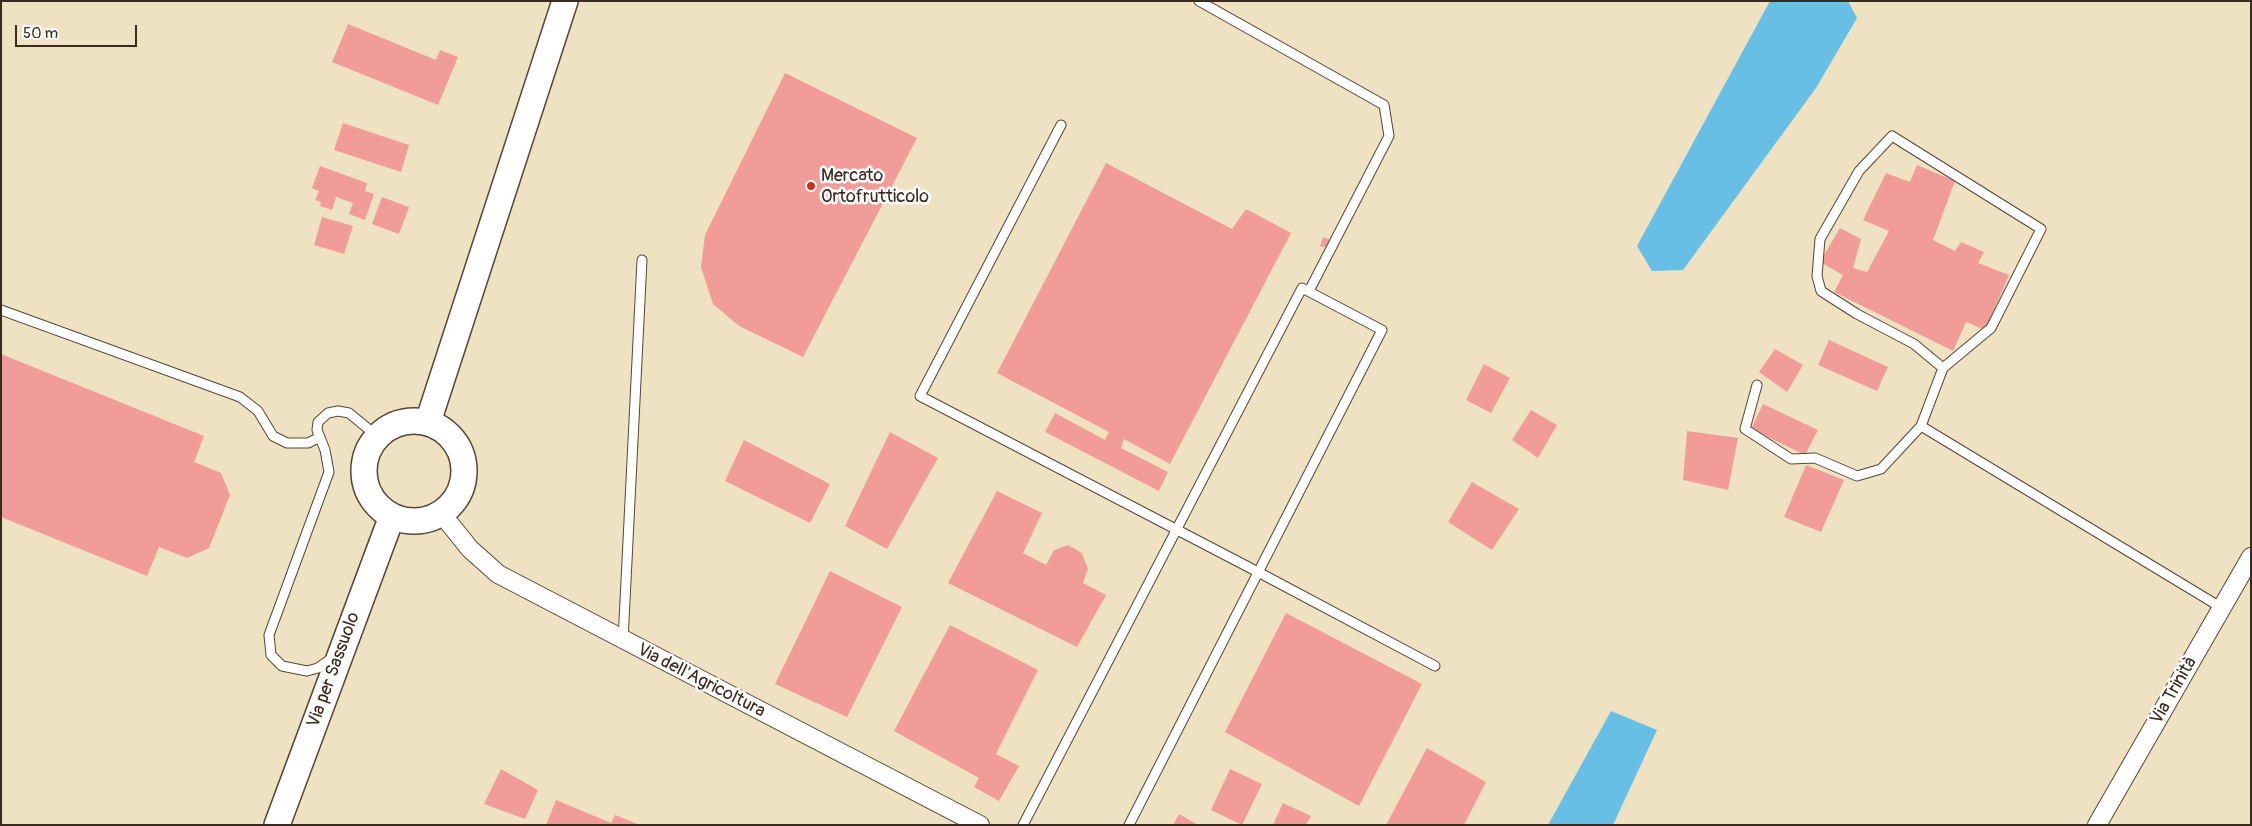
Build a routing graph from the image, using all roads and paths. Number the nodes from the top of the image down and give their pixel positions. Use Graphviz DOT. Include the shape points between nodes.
graph roads {
  1 [pos="565,1"];
  2 [pos="1199,1"];
  3 [pos="1061,125"];
  4 [pos="642,260"];
  5 [pos="1309,291"];
  6 [pos="1,310"];
  7 [pos="1943,368"];
  8 [pos="1757,385"];
  9 [pos="428,422"];
  10 [pos="1921,426"];
  11 [pos="377,436"];
  12 [pos="320,437"];
  13 [pos="441,513"];
  14 [pos="392,516"];
  15 [pos="1177,530"];
  16 [pos="2251,558"];
  17 [pos="1258,572"];
  18 [pos="2222,608"];
  19 [pos="623,641"];
  20 [pos="343,648"];
  21 [pos="1435,666"];
  22 [pos="277,825"];
  23 [pos="980,825"];
  24 [pos="1023,825"];
  25 [pos="1129,825"];
  26 [pos="2098,825"];
  1 -- 9 [label="main road"];
  2 -- 5 [label="lane" via="1384,105 1389,136"];
  3 -- 15 [label="lane" via="920,396"];
  4 -- 19 [label="lane"];
  5 -- 15 [label="lane" via="1302,288"];
  5 -- 17 [label="lane" via="1382,330"];
  6 -- 12 [label="lane" via="240,397 258,411 273,436 287,443 308,443"];
  7 -- 7 [label="lane" via="1914,344 1821,292 1817,276 1820,239 1859,171 1892,136 2041,229 1991,328"];
  7 -- 10 [label="lane"];
  8 -- 10 [label="lane" via="1745,429 1791,459 1815,458 1857,476 1881,469"];
  9 -- 11 [label="main road" via="400,422"];
  9 -- 13 [label="main road" via="452,438 464,464 460,492"];
  10 -- 18 [label="lane"];
  11 -- 12 [label="lane" via="349,413 338,411 328,413 318,422"];
  11 -- 14 [label="main road" via="363,464 364,480 369,495"];
  12 -- 20 [label="lane" via="329,472 271,624 268,646 271,655 282,666 307,671 318,668"];
  13 -- 14 [label="main road" via="416,521"];
  13 -- 19 [label="street, Via dell'Agricoltura" via="470,549 498,574"];
  14 -- 20 [label="main road, Via per Sassuolo"];
  15 -- 17 [label="lane"];
  15 -- 24 [label="lane"];
  16 -- 18 [label="street, Via Trinità"];
  17 -- 21 [label="lane"];
  17 -- 25 [label="lane"];
  18 -- 26 [label="street, Via Trinità"];
  19 -- 23 [label="street, Via dell'Agricoltura"];
  20 -- 22 [label="main road, Via per Sassuolo"];
}
